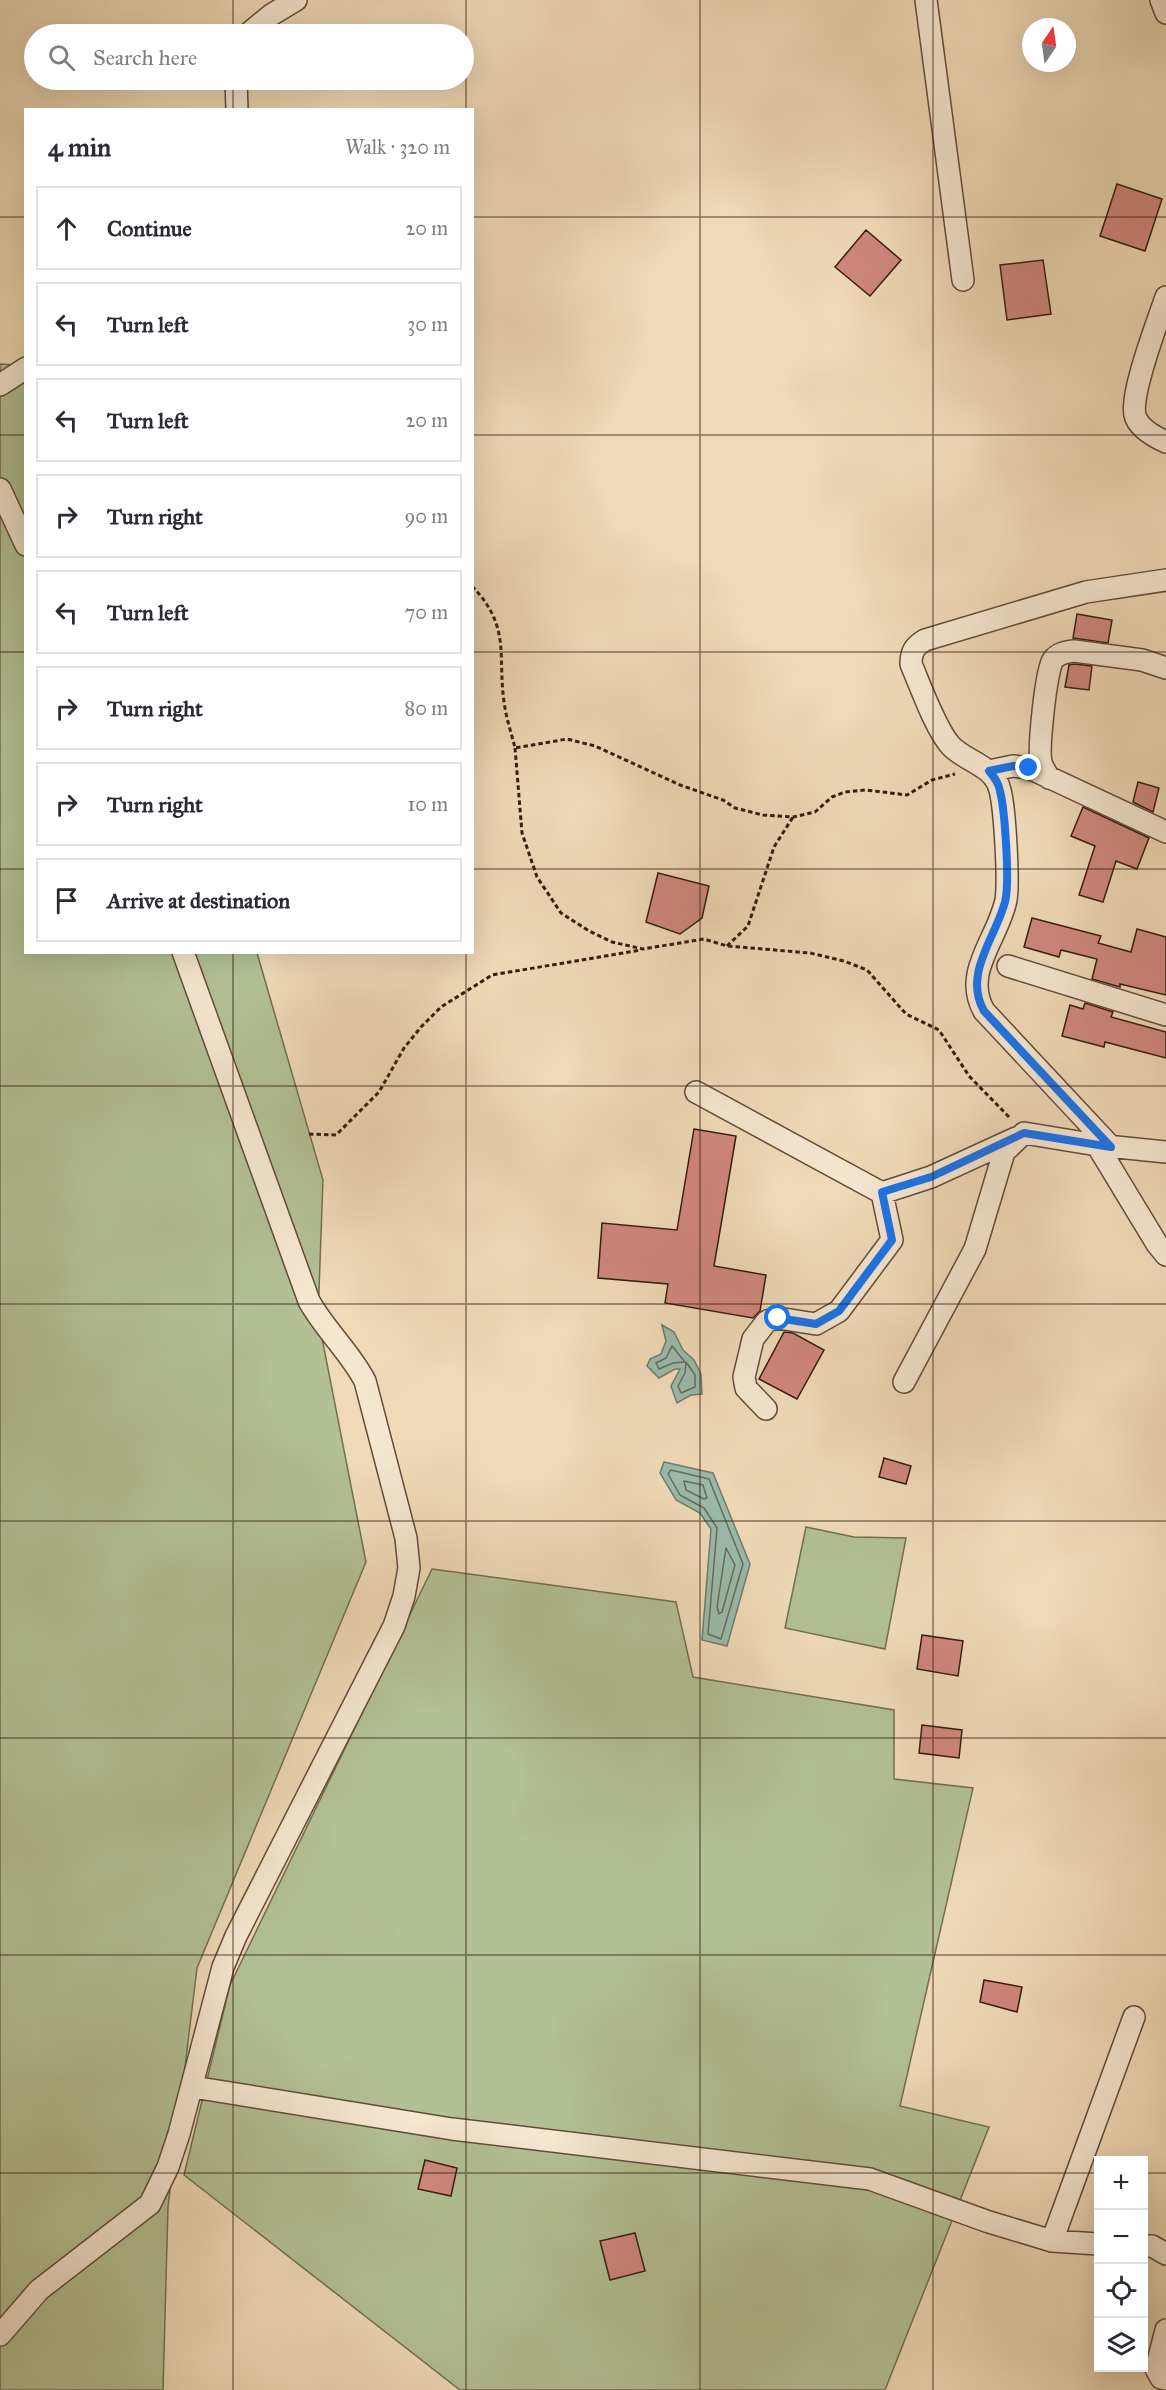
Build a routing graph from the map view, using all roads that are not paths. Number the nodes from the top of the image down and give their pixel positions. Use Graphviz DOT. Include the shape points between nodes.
graph roads {
  1 [pos="297,0"];
  2 [pos="926,0"];
  3 [pos="1161,0"];
  4 [pos="1166,13"];
  5 [pos="260,24"];
  6 [pos="236,90"];
  7 [pos="237,108"];
  8 [pos="963,280"];
  9 [pos="1166,297"];
  10 [pos="24,369"];
  11 [pos="0,385"];
  12 [pos="1166,442"];
  13 [pos="0,489"];
  14 [pos="24,541"];
  15 [pos="1166,580"];
  16 [pos="1166,668"];
  17 [pos="989,771"];
  18 [pos="1049,778"];
  19 [pos="1166,832"];
  20 [pos="184,954"];
  21 [pos="1008,966"];
  22 [pos="1166,1015"];
  23 [pos="696,1092"];
  24 [pos="1024,1133"];
  25 [pos="1104,1146"];
  26 [pos="1166,1152"];
  27 [pos="882,1192"];
  28 [pos="1166,1255"];
  29 [pos="904,1382"];
  30 [pos="766,1409"];
  31 [pos="1134,2017"];
  32 [pos="193,2087"];
  33 [pos="1052,2241"];
  34 [pos="1094,2244"];
  35 [pos="1148,2246"];
  36 [pos="1166,2253"];
  37 [pos="1166,2330"];
  38 [pos="0,2335"];
  39 [pos="1166,2379"];
  1 -- 5 [label="street"];
  2 -- 8 [label="street"];
  3 -- 4 [label="street"];
  6 -- 7 [label="street"];
  9 -- 12 [label="street" via="1135,395 1135,416 1147,432"];
  10 -- 11 [label="street"];
  13 -- 14 [label="street"];
  15 -- 17 [label="street" via="1086,592 916,646 911,664 945,738 961,754"];
  16 -- 18 [label="street" via="1142,660 1074,651 1054,659 1048,672 1041,746 1041,763"];
  17 -- 18 [label="street" via="1021,766"];
  17 -- 25 [label="street" via="1000,790 1007,881 1001,916 975,980 976,996 984,1011"];
  18 -- 19 [label="street"];
  20 -- 32 [label="street" via="309,1301 321,1323 356,1364 364,1381 406,1538 409,1568 394,1626 223,1967"];
  21 -- 22 [label="street"];
  23 -- 27 [label="street"];
  24 -- 25 [label="street"];
  24 -- 27 [label="street" via="931,1177"];
  24 -- 29 [label="street" via="1004,1152 975,1250"];
  25 -- 26 [label="street"];
  25 -- 28 [label="street"];
  27 -- 30 [label="street" via="892,1240 839,1311 816,1324 778,1318 767,1321 753,1339 744,1377 746,1388"];
  31 -- 33 [label="street"];
  32 -- 33 [label="street" via="452,2129 870,2179"];
  32 -- 38 [label="street" via="168,2167 150,2204 39,2290"];
  33 -- 34 [label="street"];
  35 -- 36 [label="street"];
  37 -- 39 [label="street" via="1156,2369"];
}
